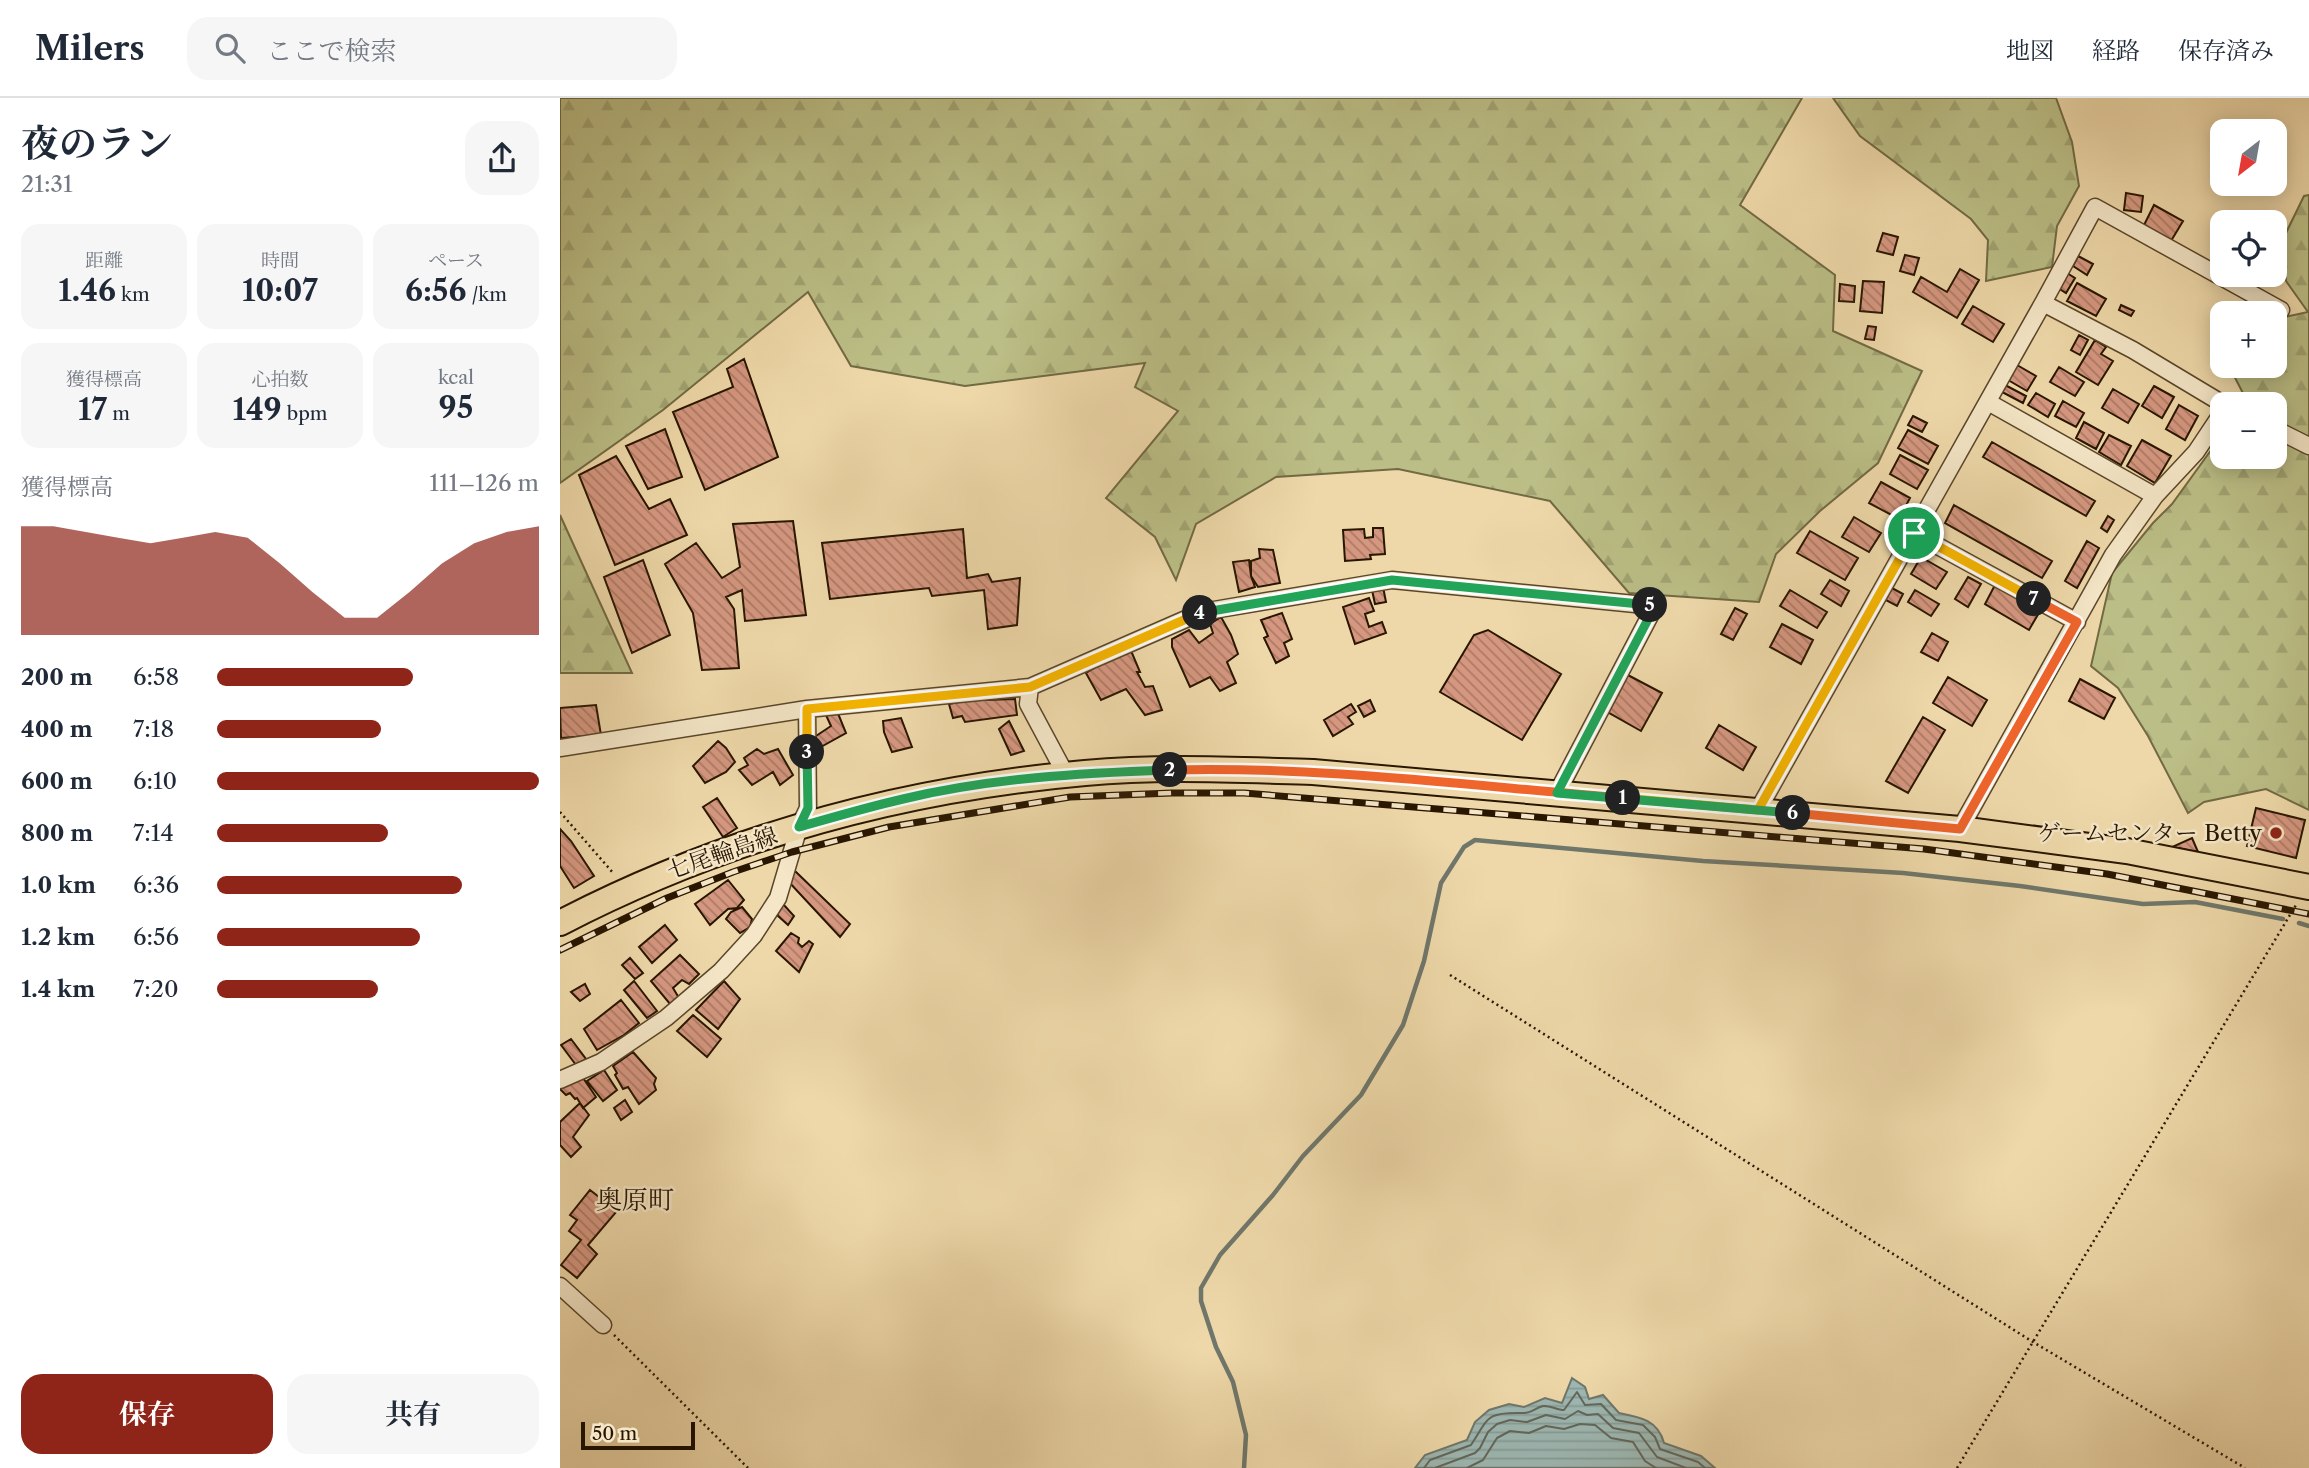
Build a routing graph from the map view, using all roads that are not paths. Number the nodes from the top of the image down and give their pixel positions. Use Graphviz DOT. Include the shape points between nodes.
graph roads {
  1 [pos="2265,301"];
  2 [pos="2043,303"];
  3 [pos="2210,396"];
  4 [pos="1988,402"];
  5 [pos="2210,430"];
  6 [pos="2287,435"];
  7 [pos="2309,446"];
  8 [pos="2155,496"];
  9 [pos="1914,533"];
  10 [pos="2077,622"];
  11 [pos="1030,687"];
  12 [pos="807,709"];
  13 [pos="560,748"];
  14 [pos="1066,775"];
  15 [pos="1557,793"];
  16 [pos="1758,810"];
  17 [pos="799,827"];
  18 [pos="1960,829"];
  19 [pos="2306,881"];
  20 [pos="560,923"];
  21 [pos="560,1080"];
  22 [pos="560,1286"];
  23 [pos="603,1325"];
  1 -- 2 [label="street" via="2095,207"];
  2 -- 3 [label="street"];
  2 -- 4 [label="street"];
  4 -- 8 [label="street"];
  4 -- 9 [label="street"];
  5 -- 8 [label="street"];
  6 -- 7 [label="street"];
  8 -- 10 [label="street" via="2113,555"];
  9 -- 10 [label="street"];
  9 -- 16 [label="street"];
  10 -- 18 [label="street"];
  11 -- 12 [label="street"];
  11 -- 14 [label="street" via="1028,704"];
  11 -- 15 [label="street" via="1202,612 1392,580 1655,606"];
  12 -- 13 [label="street"];
  12 -- 17 [label="street" via="808,808"];
  14 -- 15 [label="main road, 七尾輪島線" via="1216,769 1313,772"];
  14 -- 17 [label="main road, 七尾輪島線" via="905,798"];
  15 -- 16 [label="main road, 七尾輪島線"];
  16 -- 18 [label="main road, 七尾輪島線"];
  17 -- 20 [label="main road, 七尾輪島線" via="721,851"];
  17 -- 21 [label="street" via="778,898 754,935 721,971 666,1018 601,1062"];
  18 -- 19 [label="main road, 七尾輪島線"];
  22 -- 23 [label="street"];
}
